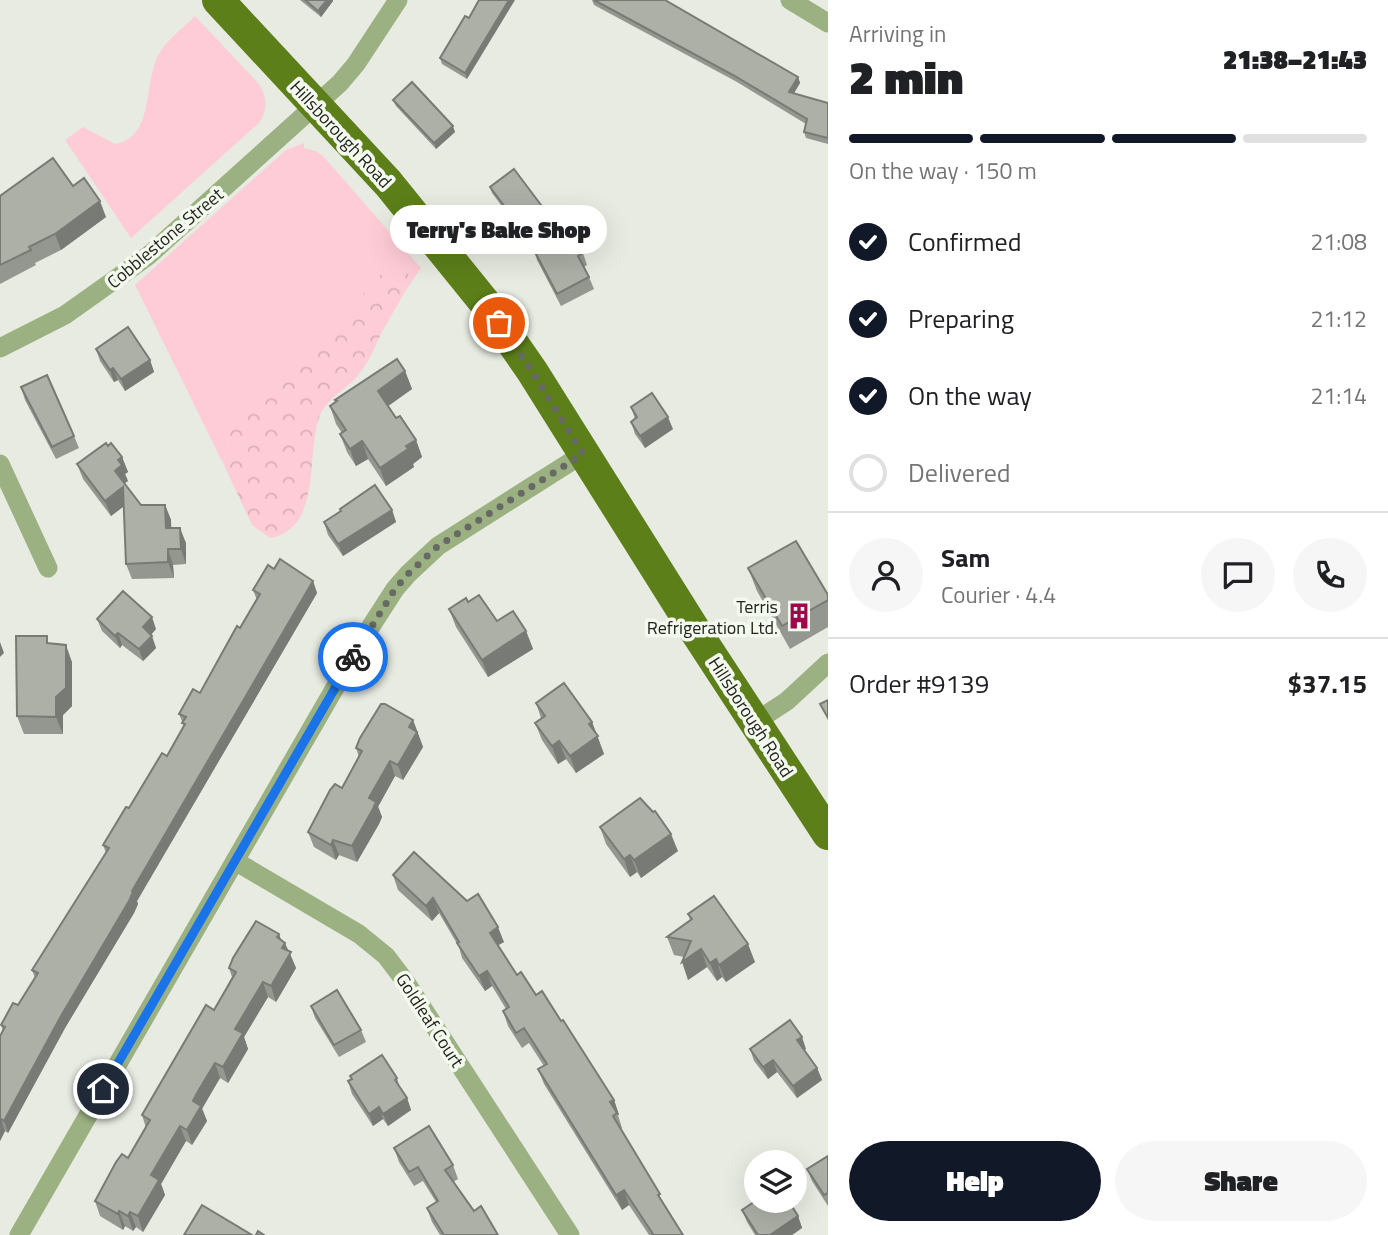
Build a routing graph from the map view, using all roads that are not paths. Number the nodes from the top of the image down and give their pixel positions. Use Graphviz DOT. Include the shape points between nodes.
graph roads {
  1 [pos="218,0"];
  2 [pos="398,0"];
  3 [pos="790,0"];
  4 [pos="828,23"];
  5 [pos="315,106"];
  6 [pos="0,348"];
  7 [pos="583,454"];
  8 [pos="0,464"];
  9 [pos="48,568"];
  10 [pos="828,663"];
  11 [pos="755,722"];
  12 [pos="828,834"];
  13 [pos="235,861"];
  14 [pos="27,1232"];
  15 [pos="570,1235"];
  1 -- 5 [label="main road, Hillsborough Road"];
  2 -- 5 [label="street, Cobblestone Street" via="348,75"];
  3 -- 4 [label="street"];
  5 -- 6 [label="street, Cobblestone Street" via="129,271 65,315"];
  5 -- 7 [label="main road, Hillsborough Road" via="388,183 485,303"];
  7 -- 11 [label="main road, Hillsborough Road"];
  7 -- 13 [label="street" via="438,546 408,574 366,634"];
  8 -- 9 [label="street"];
  10 -- 11 [label="street"];
  11 -- 12 [label="main road, Hillsborough Road"];
  13 -- 14 [label="street"];
  13 -- 15 [label="street, Goldleaf Court" via="359,934 386,956"];
}
